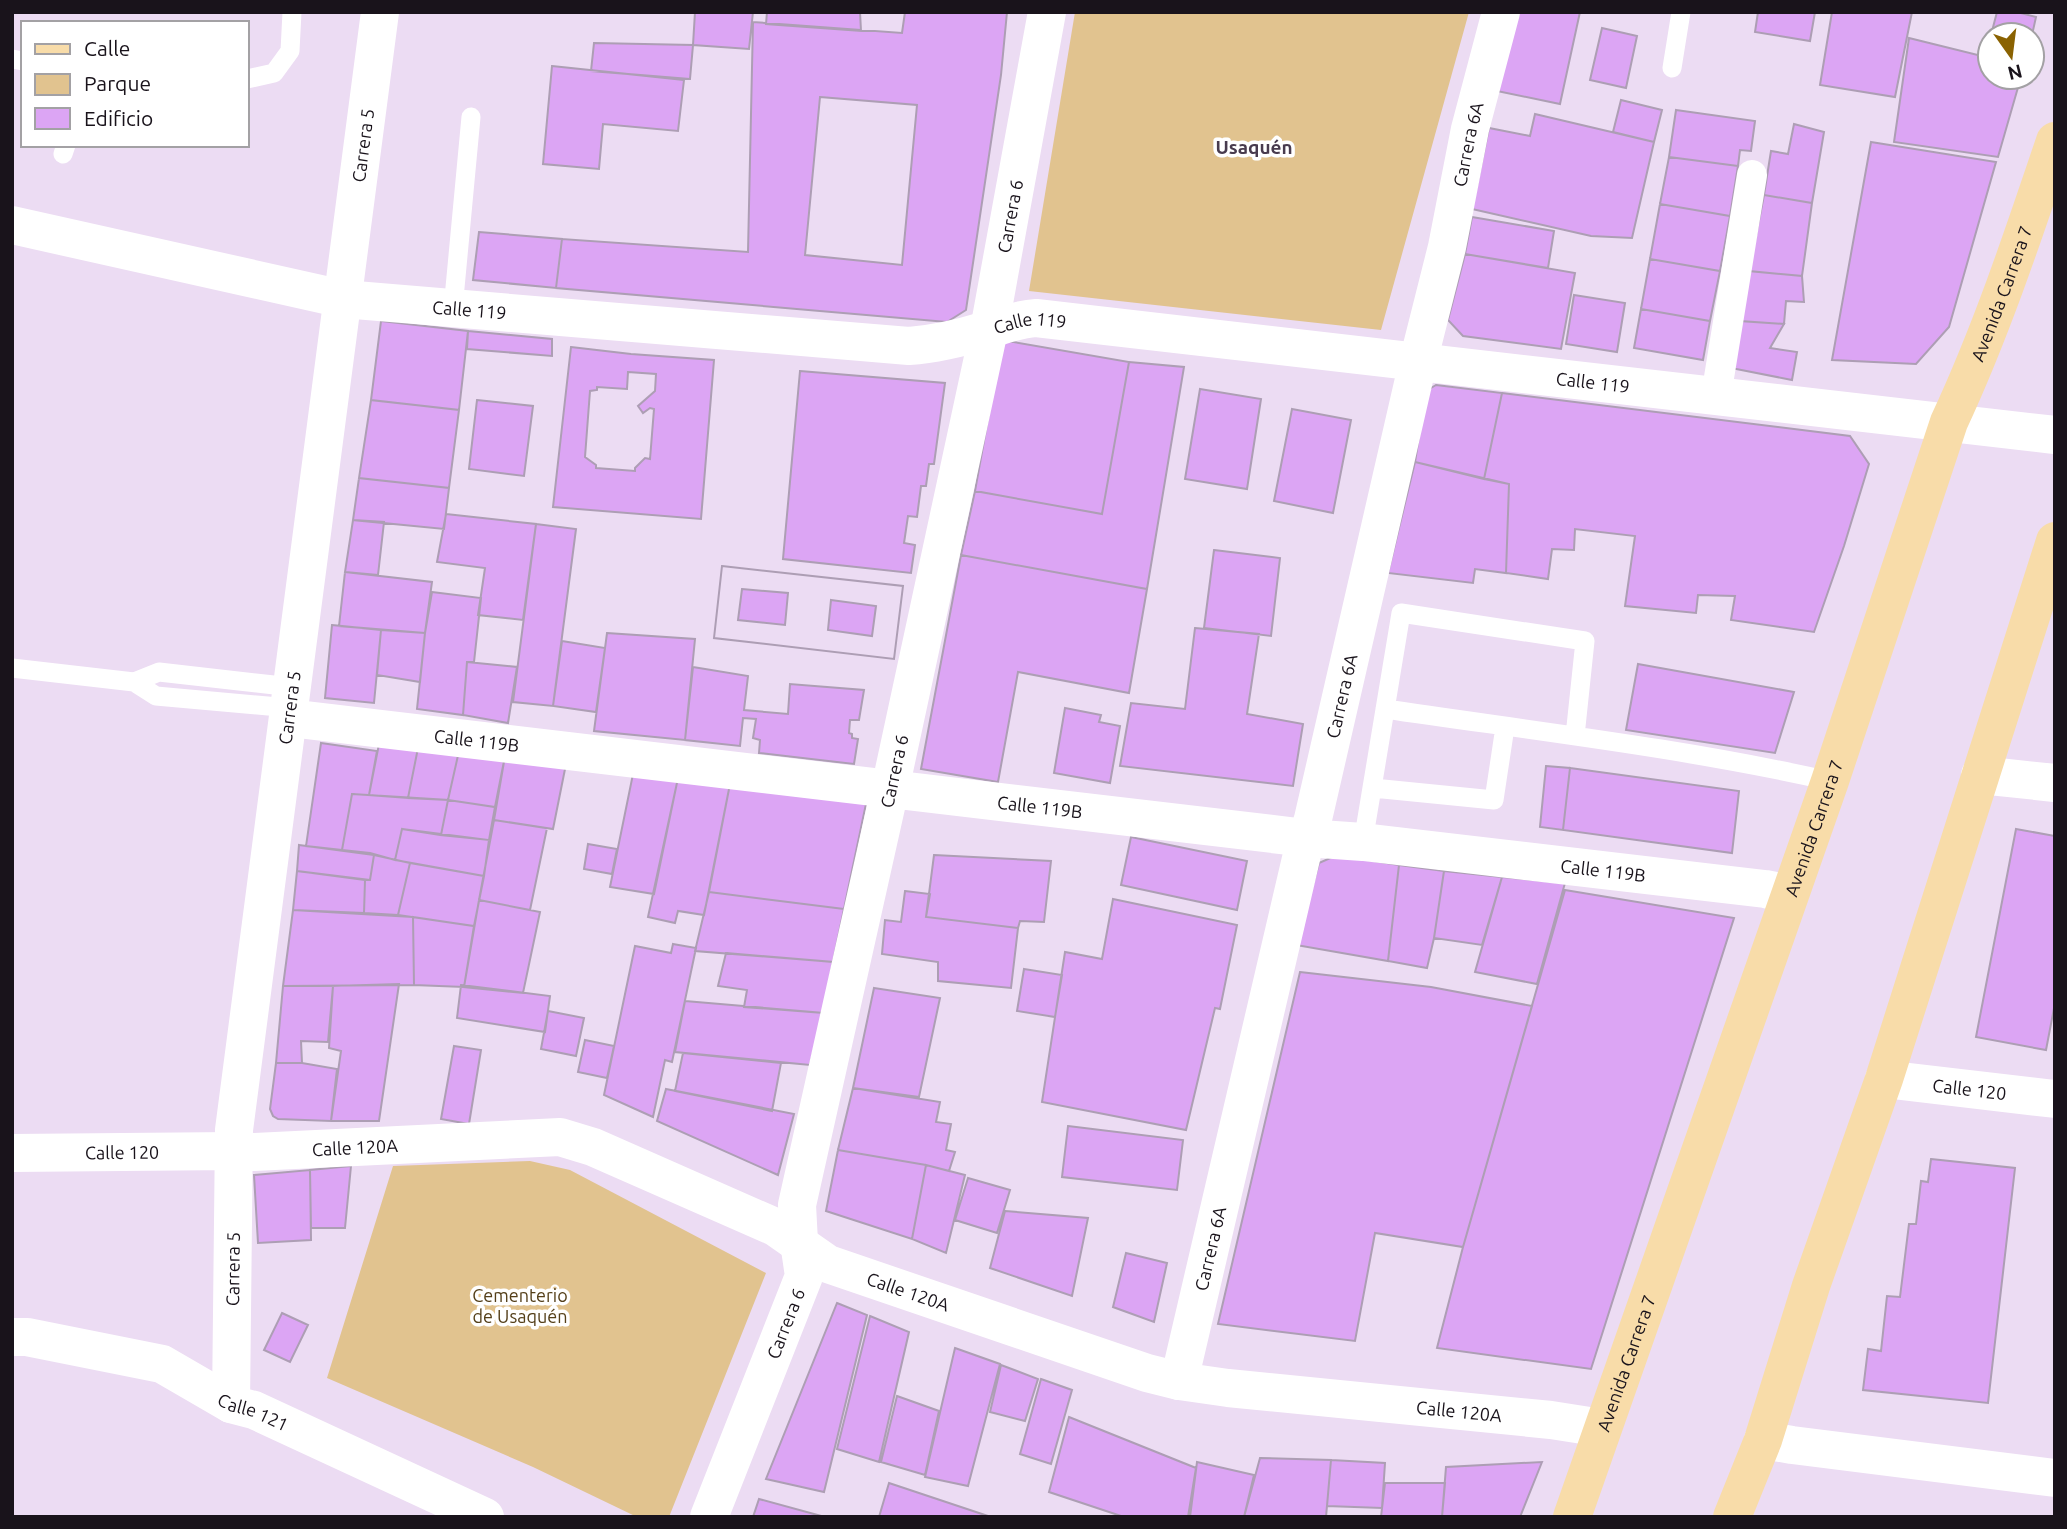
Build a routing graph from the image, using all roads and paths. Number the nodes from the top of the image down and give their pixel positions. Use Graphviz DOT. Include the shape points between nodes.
graph roads {
  1 [pos="292,12"];
  2 [pos="380,12"];
  3 [pos="1048,12"];
  4 [pos="1501,12"];
  5 [pos="1681,12"];
  6 [pos="1672,68"];
  7 [pos="248,79"];
  8 [pos="471,117"];
  9 [pos="2055,141"];
  10 [pos="1752,175"];
  11 [pos="12,225"];
  12 [pos="343,299"];
  13 [pos="453,309"];
  14 [pos="989,330"];
  15 [pos="1418,362"];
  16 [pos="1716,396"];
  17 [pos="1949,422"];
  18 [pos="2055,435"];
  19 [pos="2055,541"];
  20 [pos="1382,609"];
  21 [pos="12,668"];
  22 [pos="290,704"];
  23 [pos="1385,709"];
  24 [pos="1505,727"];
  25 [pos="1575,736"];
  26 [pos="1980,775"];
  27 [pos="1830,781"];
  28 [pos="2055,783"];
  29 [pos="1373,788"];
  30 [pos="890,789"];
  31 [pos="1306,838"];
  32 [pos="1363,842"];
  33 [pos="1790,894"];
  34 [pos="1884,1079"];
  35 [pos="2055,1099"];
  36 [pos="233,1151"];
  37 [pos="12,1153"];
  38 [pos="799,1242"];
  39 [pos="12,1337"];
  40 [pos="1179,1381"];
  41 [pos="231,1404"];
  42 [pos="1602,1428"];
  43 [pos="1763,1440"];
  44 [pos="2055,1478"];
  45 [pos="485,1517"];
  46 [pos="709,1517"];
  47 [pos="1572,1517"];
  48 [pos="1732,1517"];
  1 -- 7 [label="lane" via="290,51 274,73"];
  2 -- 12 [label="street, Carrera 5"];
  3 -- 14 [label="street, Carrera 6"];
  4 -- 15 [label="street, Carrera 6A"];
  5 -- 6 [label="lane"];
  8 -- 13 [label="lane"];
  9 -- 17 [label="main road, Avenida Carrera 7" via="1969,380"];
  10 -- 16 [label="street"];
  11 -- 12 [label="street, Calle 119"];
  12 -- 13 [label="street, Calle 119"];
  12 -- 22 [label="street, Carrera 5"];
  13 -- 14 [label="street, Calle 119" via="909,346 932,345"];
  14 -- 15 [label="street, Calle 119" via="1017,319 1036,318"];
  14 -- 30 [label="street, Carrera 6"];
  15 -- 16 [label="street, Calle 119"];
  15 -- 20 [label="street, Carrera 6A"];
  16 -- 17 [label="street, Calle 119"];
  17 -- 18 [label="street, Calle 119"];
  17 -- 27 [label="main road, Avenida Carrera 7"];
  19 -- 26 [label="main road"];
  20 -- 23 [label="lane"];
  20 -- 25 [label="lane" via="1585,641"];
  20 -- 31 [label="street, Carrera 6A"];
  21 -- 22 [label="lane" via="134,682 159,672"];
  22 -- 30 [label="street, Calle 119B"];
  22 -- 36 [label="street, Carrera 5"];
  23 -- 24 [label="lane"];
  23 -- 29 [label="lane"];
  24 -- 25 [label="lane"];
  24 -- 29 [label="lane" via="1494,800"];
  25 -- 27 [label="lane"];
  26 -- 28 [label="street"];
  26 -- 34 [label="main road"];
  27 -- 33 [label="main road, Avenida Carrera 7"];
  29 -- 32 [label="lane"];
  30 -- 31 [label="street, Calle 119B"];
  30 -- 38 [label="street, Carrera 6" via="797,1205"];
  31 -- 32 [label="street, Calle 119B"];
  31 -- 40 [label="street, Carrera 6A"];
  32 -- 33 [label="street, Calle 119B"];
  33 -- 42 [label="main road, Avenida Carrera 7"];
  34 -- 35 [label="street, Calle 120"];
  34 -- 43 [label="main road"];
  36 -- 37 [label="street, Calle 120"];
  36 -- 38 [label="street, Calle 120A" via="560,1137 763,1221"];
  36 -- 41 [label="street, Carrera 5"];
  38 -- 40 [label="street, Calle 120A" via="828,1264"];
  38 -- 46 [label="street, Carrera 6" via="804,1276"];
  39 -- 41 [label="street, Calle 121" via="162,1364"];
  40 -- 42 [label="street, Calle 120A"];
  41 -- 45 [label="street, Calle 121" via="254,1410"];
  42 -- 47 [label="main road, Avenida Carrera 7"];
  43 -- 44 [label="street"];
  43 -- 48 [label="main road"];
}
